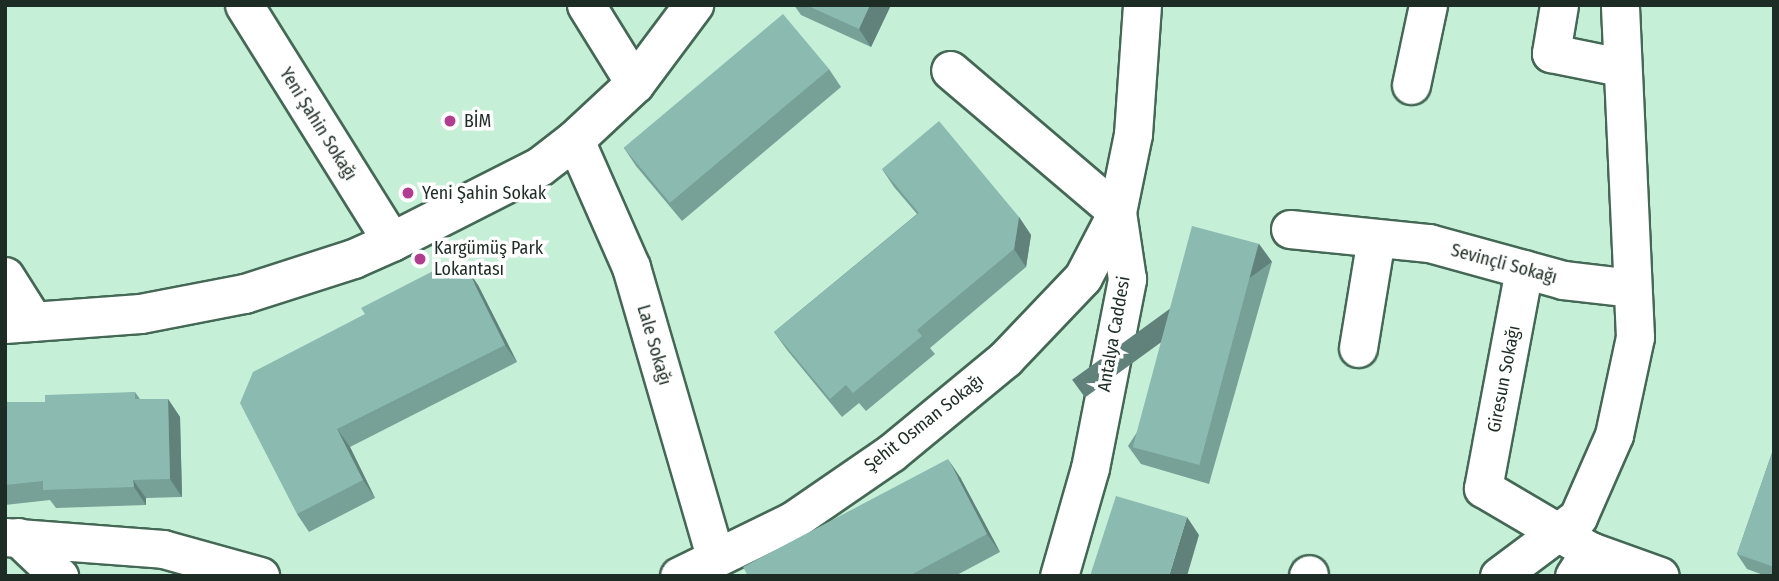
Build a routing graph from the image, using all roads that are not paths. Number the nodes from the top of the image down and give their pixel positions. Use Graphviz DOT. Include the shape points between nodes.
graph roads {
  1 [pos="244,5"];
  2 [pos="586,5"];
  3 [pos="694,5"];
  4 [pos="1142,5"];
  5 [pos="1428,5"];
  6 [pos="1559,5"];
  7 [pos="1620,5"];
  8 [pos="1620,68"];
  9 [pos="950,70"];
  10 [pos="635,84"];
  11 [pos="1411,85"];
  12 [pos="575,140"];
  13 [pos="1117,212"];
  14 [pos="1290,229"];
  15 [pos="1376,238"];
  16 [pos="392,242"];
  17 [pos="1524,269"];
  18 [pos="5,276"];
  19 [pos="1632,288"];
  20 [pos="20,323"];
  21 [pos="1358,348"];
  22 [pos="1558,532"];
  23 [pos="12,537"];
  24 [pos="715,556"];
  25 [pos="1582,564"];
  26 [pos="59,576"];
  27 [pos="260,576"];
  28 [pos="679,576"];
  29 [pos="1059,576"];
  30 [pos="1499,576"];
  31 [pos="1660,576"];
  1 -- 16 [label="street, Yeni Şahin Sokağı"];
  2 -- 10 [label="street"];
  3 -- 10 [label="main road"];
  4 -- 13 [label="street, Antalya Caddesi" via="1133,134"];
  5 -- 11 [label="street"];
  6 -- 8 [label="street" via="1551,53"];
  7 -- 8 [label="street"];
  8 -- 19 [label="street"];
  9 -- 13 [label="street"];
  10 -- 12 [label="main road"];
  12 -- 16 [label="main road" via="540,167"];
  12 -- 24 [label="street, Lale Sokağı" via="631,267"];
  13 -- 24 [label="street, Şehit Osman Sokağı" via="1083,278 1005,359 891,453 792,521"];
  13 -- 29 [label="street, Antalya Caddesi" via="1127,279 1090,468"];
  14 -- 15 [label="street, Sevinçli Sokağı"];
  15 -- 17 [label="street, Sevinçli Sokağı" via="1429,243"];
  15 -- 21 [label="street"];
  16 -- 20 [label="main road" via="354,260 245,295 141,314"];
  17 -- 19 [label="street, Sevinçli Sokağı" via="1563,280"];
  17 -- 22 [label="street, Giresun Sokağı" via="1483,488"];
  18 -- 20 [label="street"];
  19 -- 22 [label="street" via="1635,337 1614,435 1578,517"];
  22 -- 25 [label="street"];
  22 -- 30 [label="street"];
  23 -- 26 [label="street"];
  23 -- 27 [label="street" via="163,548"];
  24 -- 28 [label="street, Şehit Osman Sokağı"];
  25 -- 31 [label="street"];
}
